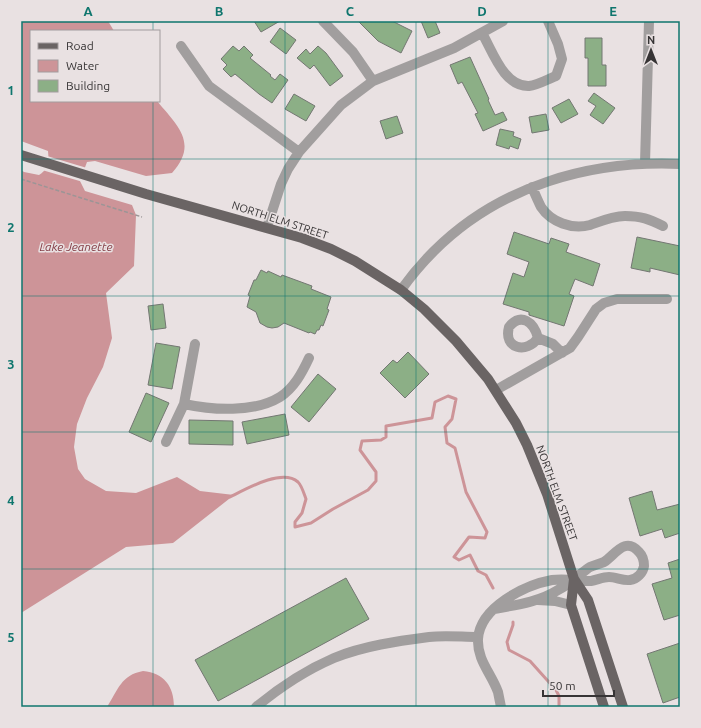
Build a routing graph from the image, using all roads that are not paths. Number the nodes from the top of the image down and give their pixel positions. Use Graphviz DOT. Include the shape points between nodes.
graph roads {
  1 [pos="324,21"];
  2 [pos="503,21"];
  3 [pos="548,21"];
  4 [pos="649,21"];
  5 [pos="482,33"];
  6 [pos="181,46"];
  7 [pos="373,81"];
  8 [pos="299,152"];
  9 [pos="21,155"];
  10 [pos="646,163"];
  11 [pos="680,164"];
  12 [pos="532,187"];
  13 [pos="663,226"];
  14 [pos="268,227"];
  15 [pos="400,290"];
  16 [pos="667,299"];
  17 [pos="538,338"];
  18 [pos="195,344"];
  19 [pos="562,353"];
  20 [pos="309,358"];
  21 [pos="496,390"];
  22 [pos="184,404"];
  23 [pos="166,442"];
  24 [pos="574,579"];
  25 [pos="536,600"];
  26 [pos="571,605"];
  27 [pos="494,609"];
  28 [pos="478,637"];
  29 [pos="256,707"];
  30 [pos="501,707"];
  31 [pos="604,707"];
  32 [pos="623,707"];
  1 -- 7 [label="street" via="353,52"];
  2 -- 5 [label="street"];
  3 -- 5 [label="street" via="562,59 556,76 530,86 517,84 506,76"];
  4 -- 10 [label="street"];
  5 -- 7 [label="street" via="454,48"];
  6 -- 8 [label="street" via="209,86"];
  7 -- 8 [label="street" via="341,105"];
  8 -- 14 [label="street" via="281,184"];
  9 -- 14 [label="main road, NORTH ELM STREET"];
  10 -- 11 [label="street"];
  10 -- 12 [label="street" via="575,173"];
  12 -- 13 [label="street" via="542,208 552,218 568,226 587,225 624,215 644,217"];
  12 -- 15 [label="street" via="470,221 419,266"];
  14 -- 15 [label="main road, NORTH ELM STREET" via="331,249 372,271"];
  15 -- 21 [label="main road, NORTH ELM STREET" via="452,336"];
  16 -- 19 [label="street" via="617,299 604,303 596,309 570,348"];
  17 -- 19 [label="street" via="553,344"];
  18 -- 22 [label="street"];
  19 -- 21 [label="street"];
  20 -- 22 [label="street" via="299,379 281,397 258,406 208,408"];
  21 -- 24 [label="main road, NORTH ELM STREET" via="516,423 538,469"];
  22 -- 23 [label="street"];
  24 -- 24 [label="street" via="593,581 611,577 630,580 641,573 644,560 637,549 624,547 616,550 603,562 589,567"];
  24 -- 25 [label="street" via="556,592"];
  24 -- 26 [label="main road, NORTH ELM STREET"];
  24 -- 27 [label="street" via="552,580 527,588 508,596"];
  24 -- 32 [label="main road, NORTH ELM STREET" via="588,600"];
  25 -- 26 [label="street"];
  25 -- 27 [label="street"];
  26 -- 31 [label="main road, NORTH ELM STREET"];
  27 -- 28 [label="street" via="481,626"];
  28 -- 29 [label="street" via="430,637 368,647 334,658 278,690"];
  28 -- 30 [label="street" via="480,658 498,692"];
}
